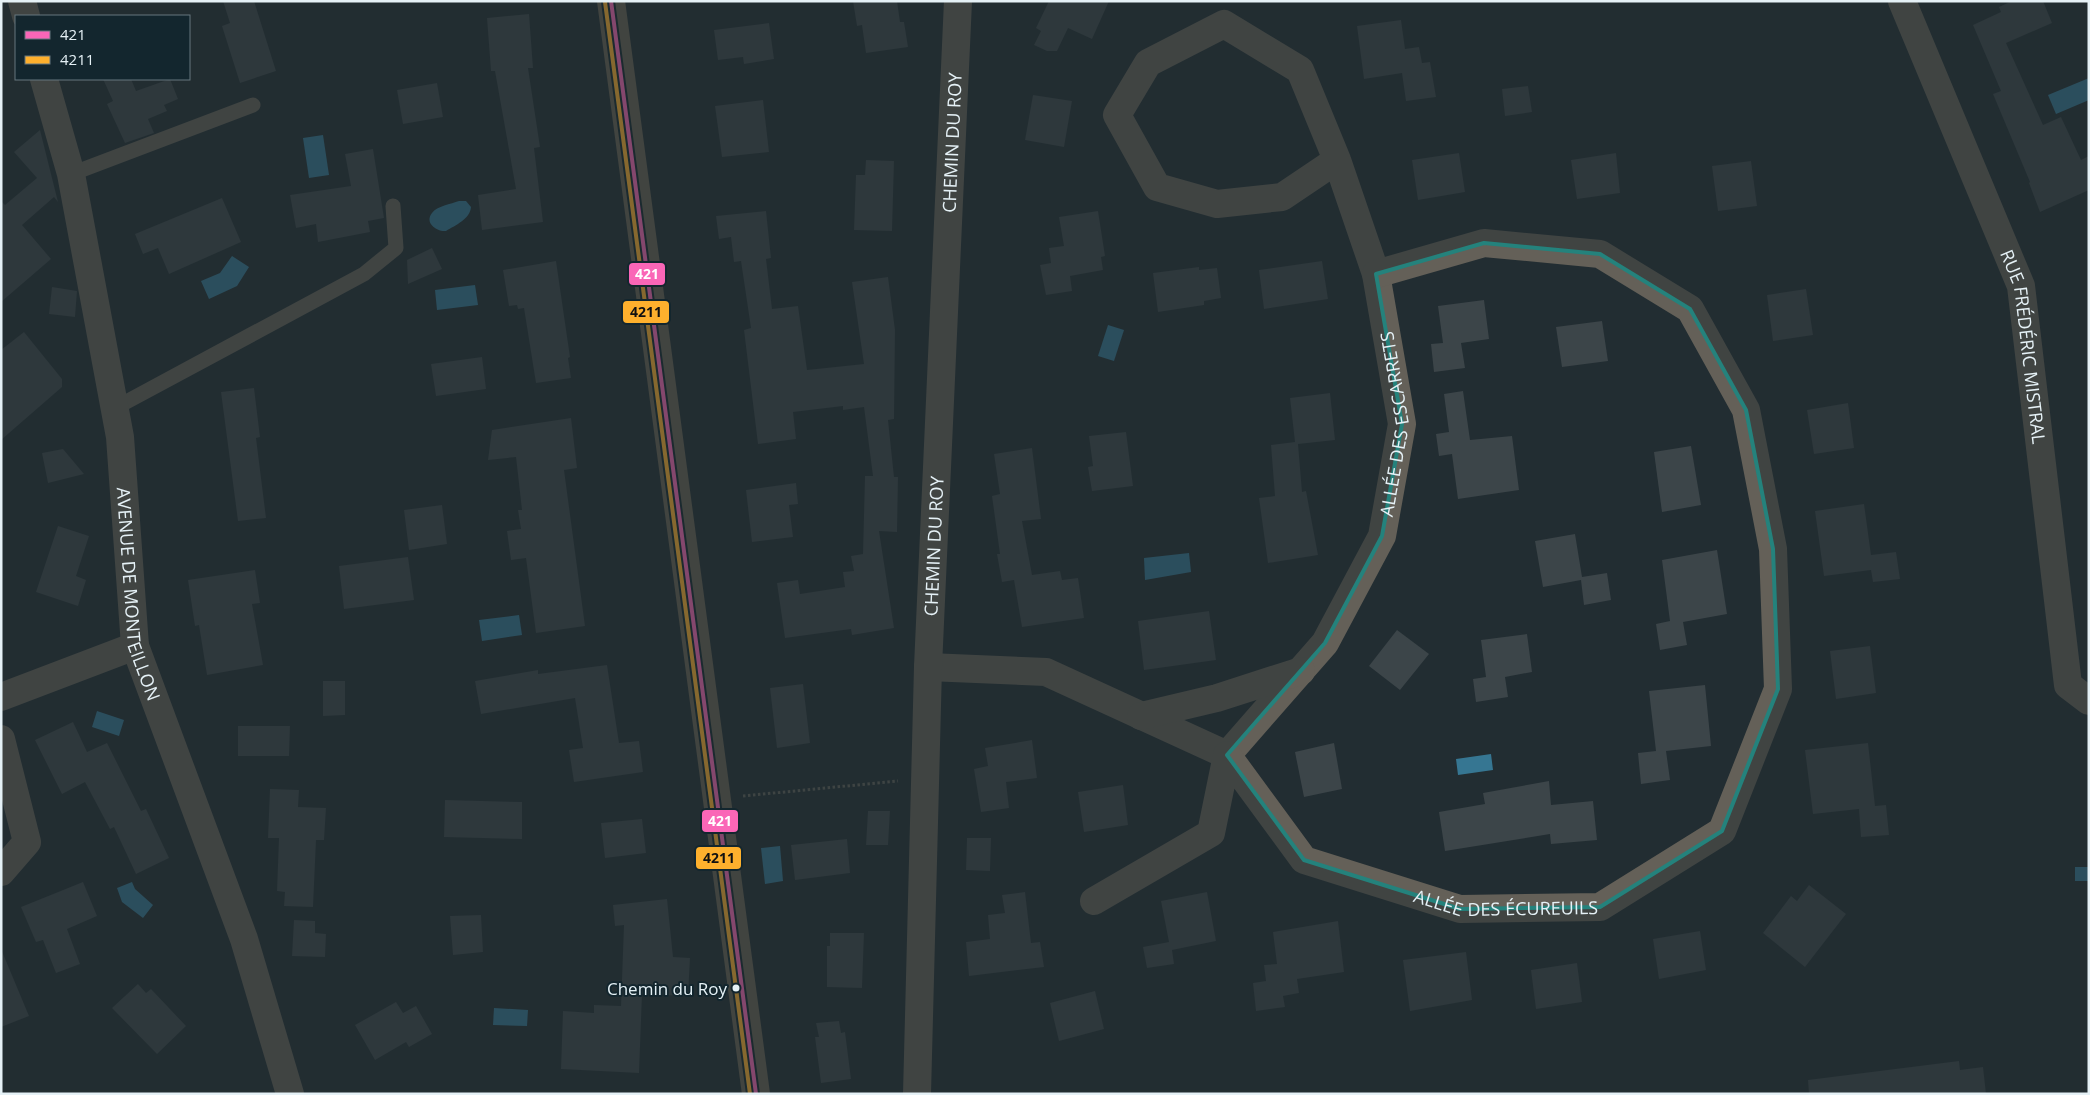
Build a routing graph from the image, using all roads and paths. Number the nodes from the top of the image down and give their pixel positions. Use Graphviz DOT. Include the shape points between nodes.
graph roads {
  1 [pos="22,1"];
  2 [pos="611,1"];
  3 [pos="958,1"];
  4 [pos="1902,1"];
  5 [pos="26,15"];
  6 [pos="44,80"];
  7 [pos="253,105"];
  8 [pos="1337,160"];
  9 [pos="71,174"];
  10 [pos="393,206"];
  11 [pos="1376,274"];
  12 [pos="114,408"];
  13 [pos="135,646"];
  14 [pos="928,667"];
  15 [pos="1301,671"];
  16 [pos="1,697"];
  17 [pos="2089,701"];
  18 [pos="1141,716"];
  19 [pos="1,739"];
  20 [pos="1227,755"];
  21 [pos="925,779"];
  22 [pos="717,798"];
  23 [pos="1,872"];
  24 [pos="1094,901"];
  25 [pos="290,1094"];
  26 [pos="756,1094"];
  27 [pos="917,1094"];
  1 -- 5 [label="street"];
  2 -- 22 [label="main road"];
  3 -- 14 [label="street, CHEMIN DU ROY"];
  4 -- 17 [label="street, RUE FRÉDÉRIC MISTRAL" via="2020,286 2068,685"];
  6 -- 9 [label="street, AVENUE DE MONTEILLON"];
  7 -- 9 [label="lane"];
  8 -- 8 [label="street, ALLÉE DES ESCARRETS" via="1300,70 1224,24 1148,63 1117,115 1157,187 1217,204 1282,197"];
  8 -- 11 [label="street, ALLÉE DES ESCARRETS"];
  9 -- 12 [label="street, AVENUE DE MONTEILLON"];
  10 -- 12 [label="lane" via="396,248 364,274"];
  11 -- 15 [label="street, ALLÉE DES ESCARRETS" via="1402,424 1382,536 1325,643"];
  11 -- 20 [label="street, ALLÉE DES ÉCUREUILS" via="1484,243 1600,254 1690,308 1746,410 1773,549 1778,689 1722,830 1600,907 1460,909 1304,860"];
  12 -- 13 [label="street, AVENUE DE MONTEILLON" via="120,437"];
  13 -- 16 [label="street"];
  13 -- 25 [label="street, AVENUE DE MONTEILLON" via="244,939"];
  14 -- 18 [label="street" via="1046,672"];
  14 -- 21 [label="street, CHEMIN DU ROY"];
  15 -- 18 [label="street" via="1217,698"];
  15 -- 20 [label="street, ALLÉE DES ESCARRETS"];
  18 -- 20 [label="street"];
  19 -- 23 [label="street" via="26,842"];
  20 -- 24 [label="street" via="1210,833"];
  21 -- 22 [label="path"];
  21 -- 27 [label="street, CHEMIN DU ROY"];
  22 -- 26 [label="main road"];
}
